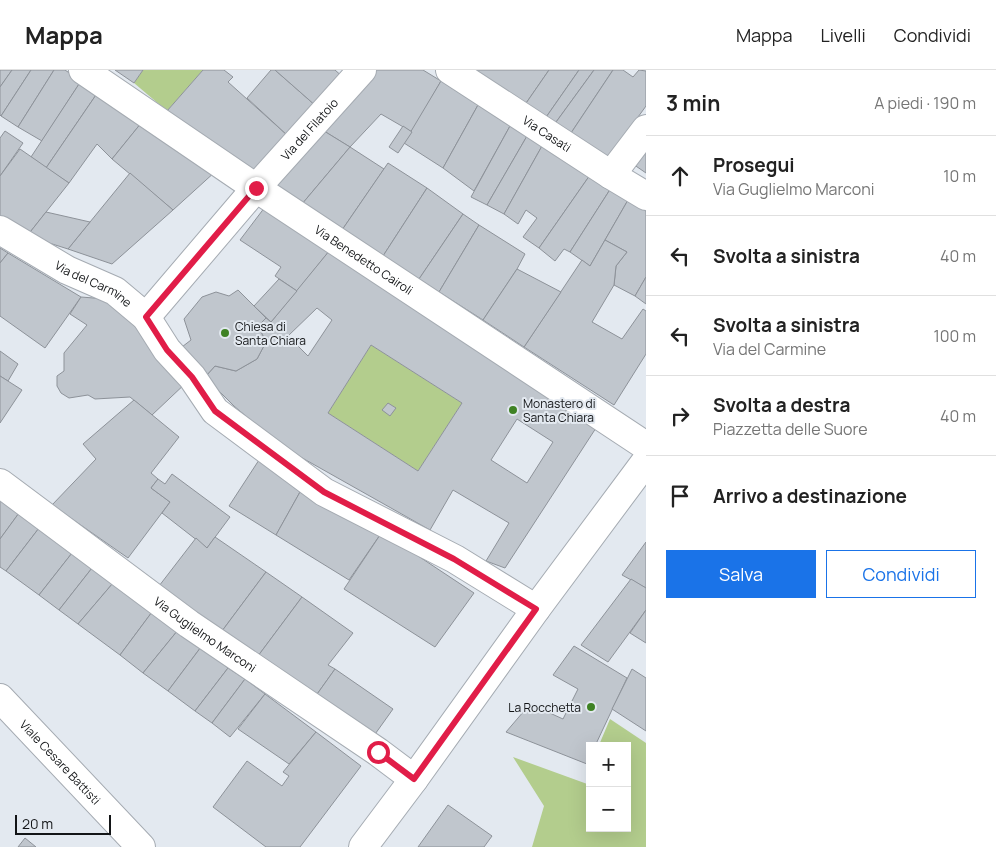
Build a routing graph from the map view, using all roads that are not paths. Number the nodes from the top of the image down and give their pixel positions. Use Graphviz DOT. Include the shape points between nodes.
graph roads {
  1 [pos="82,70"];
  2 [pos="362,70"];
  3 [pos="450,70"];
  4 [pos="646,129"];
  5 [pos="611,175"];
  6 [pos="256,188"];
  7 [pos="646,196"];
  8 [pos="0,230"];
  9 [pos="146,317"];
  10 [pos="646,446"];
  11 [pos="646,461"];
  12 [pos="0,483"];
  13 [pos="536,609"];
  14 [pos="0,698"];
  15 [pos="414,779"];
  16 [pos="141,847"];
  17 [pos="362,847"];
  1 -- 6 [label="street, Via Benedetto Cairoli"];
  2 -- 6 [label="street, Via del Filatoio"];
  3 -- 5 [label="street, Via Casati"];
  4 -- 5 [label="street"];
  5 -- 7 [label="street, Via Casati"];
  6 -- 9 [label="street, Via del Filatoio"];
  6 -- 10 [label="street, Via Benedetto Cairoli"];
  8 -- 9 [label="street, Via del Carmine" via="67,270 115,291"];
  9 -- 13 [label="street, Via del Carmine" via="167,350 192,377 215,411 324,492 454,559"];
  11 -- 13 [label="street"];
  12 -- 15 [label="street, Via Guglielmo Marconi" via="189,624"];
  13 -- 15 [label="street"];
  14 -- 16 [label="street, Viale Cesare Battisti"];
  15 -- 17 [label="street"];
}
